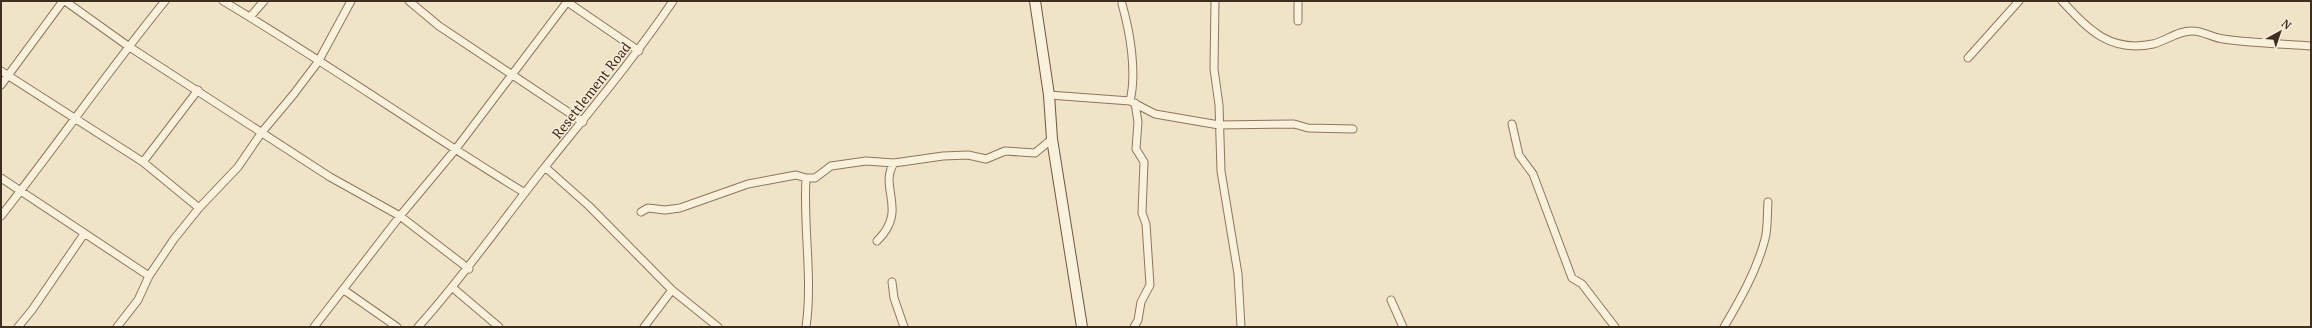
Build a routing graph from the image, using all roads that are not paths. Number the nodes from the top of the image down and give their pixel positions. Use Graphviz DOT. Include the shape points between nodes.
graph roads {
  1 [pos="64,1"];
  2 [pos="165,1"];
  3 [pos="223,1"];
  4 [pos="264,1"];
  5 [pos="351,1"];
  6 [pos="409,1"];
  7 [pos="567,1"];
  8 [pos="673,1"];
  9 [pos="1036,1"];
  10 [pos="1215,1"];
  11 [pos="1298,1"];
  12 [pos="2018,1"];
  13 [pos="2062,1"];
  14 [pos="1122,4"];
  15 [pos="250,17"];
  16 [pos="1298,20"];
  17 [pos="128,46"];
  18 [pos="2311,46"];
  19 [pos="639,50"];
  20 [pos="1968,58"];
  21 [pos="318,62"];
  22 [pos="1,71"];
  23 [pos="511,74"];
  24 [pos="8,75"];
  25 [pos="1,85"];
  26 [pos="198,90"];
  27 [pos="1049,95"];
  28 [pos="1133,102"];
  29 [pos="75,118"];
  30 [pos="583,122"];
  31 [pos="1512,124"];
  32 [pos="1219,125"];
  33 [pos="1353,129"];
  34 [pos="262,132"];
  35 [pos="1052,139"];
  36 [pos="455,150"];
  37 [pos="143,162"];
  38 [pos="894,163"];
  39 [pos="545,167"];
  40 [pos="1,178"];
  41 [pos="806,178"];
  42 [pos="20,191"];
  43 [pos="526,193"];
  44 [pos="1768,202"];
  45 [pos="199,208"];
  46 [pos="641,212"];
  47 [pos="1,216"];
  48 [pos="400,216"];
  49 [pos="84,234"];
  50 [pos="877,241"];
  51 [pos="469,269"];
  52 [pos="149,276"];
  53 [pos="892,282"];
  54 [pos="453,288"];
  55 [pos="344,290"];
  56 [pos="672,290"];
  57 [pos="1391,300"];
  58 [pos="18,327"];
  59 [pos="117,327"];
  60 [pos="314,327"];
  61 [pos="398,327"];
  62 [pos="418,327"];
  63 [pos="498,327"];
  64 [pos="644,327"];
  65 [pos="718,327"];
  66 [pos="806,327"];
  67 [pos="904,327"];
  68 [pos="1082,327"];
  69 [pos="1134,327"];
  70 [pos="1241,327"];
  71 [pos="1403,327"];
  72 [pos="1615,327"];
  73 [pos="1724,327"];
  1 -- 17 [label="street"];
  1 -- 24 [label="street"];
  2 -- 17 [label="street"];
  3 -- 15 [label="street"];
  4 -- 15 [label="street"];
  5 -- 21 [label="street"];
  6 -- 23 [label="street" via="439,26"];
  7 -- 19 [label="street"];
  7 -- 23 [label="street"];
  8 -- 19 [label="street, Resettlement Road"];
  9 -- 27 [label="main road"];
  10 -- 32 [label="street" via="1214,69"];
  11 -- 16 [label="street"];
  12 -- 20 [label="street"];
  13 -- 18 [label="street" via="2090,31 2106,40 2128,45 2154,44 2168,37 2193,31 2221,39"];
  14 -- 28 [label="street" via="1128,24"];
  15 -- 21 [label="street"];
  17 -- 26 [label="street"];
  17 -- 29 [label="street"];
  19 -- 30 [label="street, Resettlement Road"];
  21 -- 34 [label="street"];
  21 -- 36 [label="street"];
  22 -- 24 [label="street"];
  23 -- 30 [label="street"];
  23 -- 36 [label="street"];
  24 -- 25 [label="street"];
  24 -- 29 [label="street"];
  26 -- 34 [label="street"];
  26 -- 37 [label="street"];
  27 -- 28 [label="street"];
  27 -- 35 [label="main road"];
  28 -- 32 [label="street" via="1156,114"];
  28 -- 69 [label="street" via="1138,122 1136,149 1144,162 1142,213 1146,224 1150,286 1141,302"];
  29 -- 37 [label="street"];
  29 -- 42 [label="street"];
  30 -- 39 [label="street, Resettlement Road"];
  31 -- 72 [label="street" via="1519,155 1533,174 1572,278 1582,284"];
  32 -- 33 [label="street" via="1294,124 1308,128"];
  32 -- 70 [label="street" via="1221,171 1238,274"];
  34 -- 45 [label="street" via="238,167"];
  34 -- 48 [label="street" via="330,176"];
  35 -- 38 [label="street" via="1035,153 1004,151 986,159 968,155 943,156"];
  35 -- 68 [label="main road"];
  36 -- 43 [label="street"];
  36 -- 48 [label="street"];
  37 -- 45 [label="street"];
  38 -- 41 [label="street" via="866,161 830,166 815,178"];
  38 -- 50 [label="street" via="890,170 893,201 891,224"];
  39 -- 43 [label="street, Resettlement Road"];
  39 -- 56 [label="street" via="589,206"];
  40 -- 42 [label="street"];
  41 -- 46 [label="street" via="796,175 755,183 712,195 680,208 648,208"];
  41 -- 66 [label="street" via="804,198 809,269"];
  42 -- 47 [label="street"];
  42 -- 49 [label="street"];
  43 -- 51 [label="street, Resettlement Road"];
  44 -- 73 [label="street" via="1766,237 1759,258"];
  45 -- 52 [label="street"];
  48 -- 51 [label="street"];
  48 -- 55 [label="street"];
  49 -- 52 [label="street"];
  49 -- 58 [label="street"];
  51 -- 54 [label="street, Resettlement Road"];
  52 -- 59 [label="street" via="138,300"];
  53 -- 67 [label="street" via="894,298"];
  54 -- 62 [label="street, Resettlement Road"];
  54 -- 63 [label="street"];
  55 -- 60 [label="street"];
  55 -- 61 [label="street"];
  56 -- 64 [label="street"];
  56 -- 65 [label="street"];
  57 -- 71 [label="street"];
}
